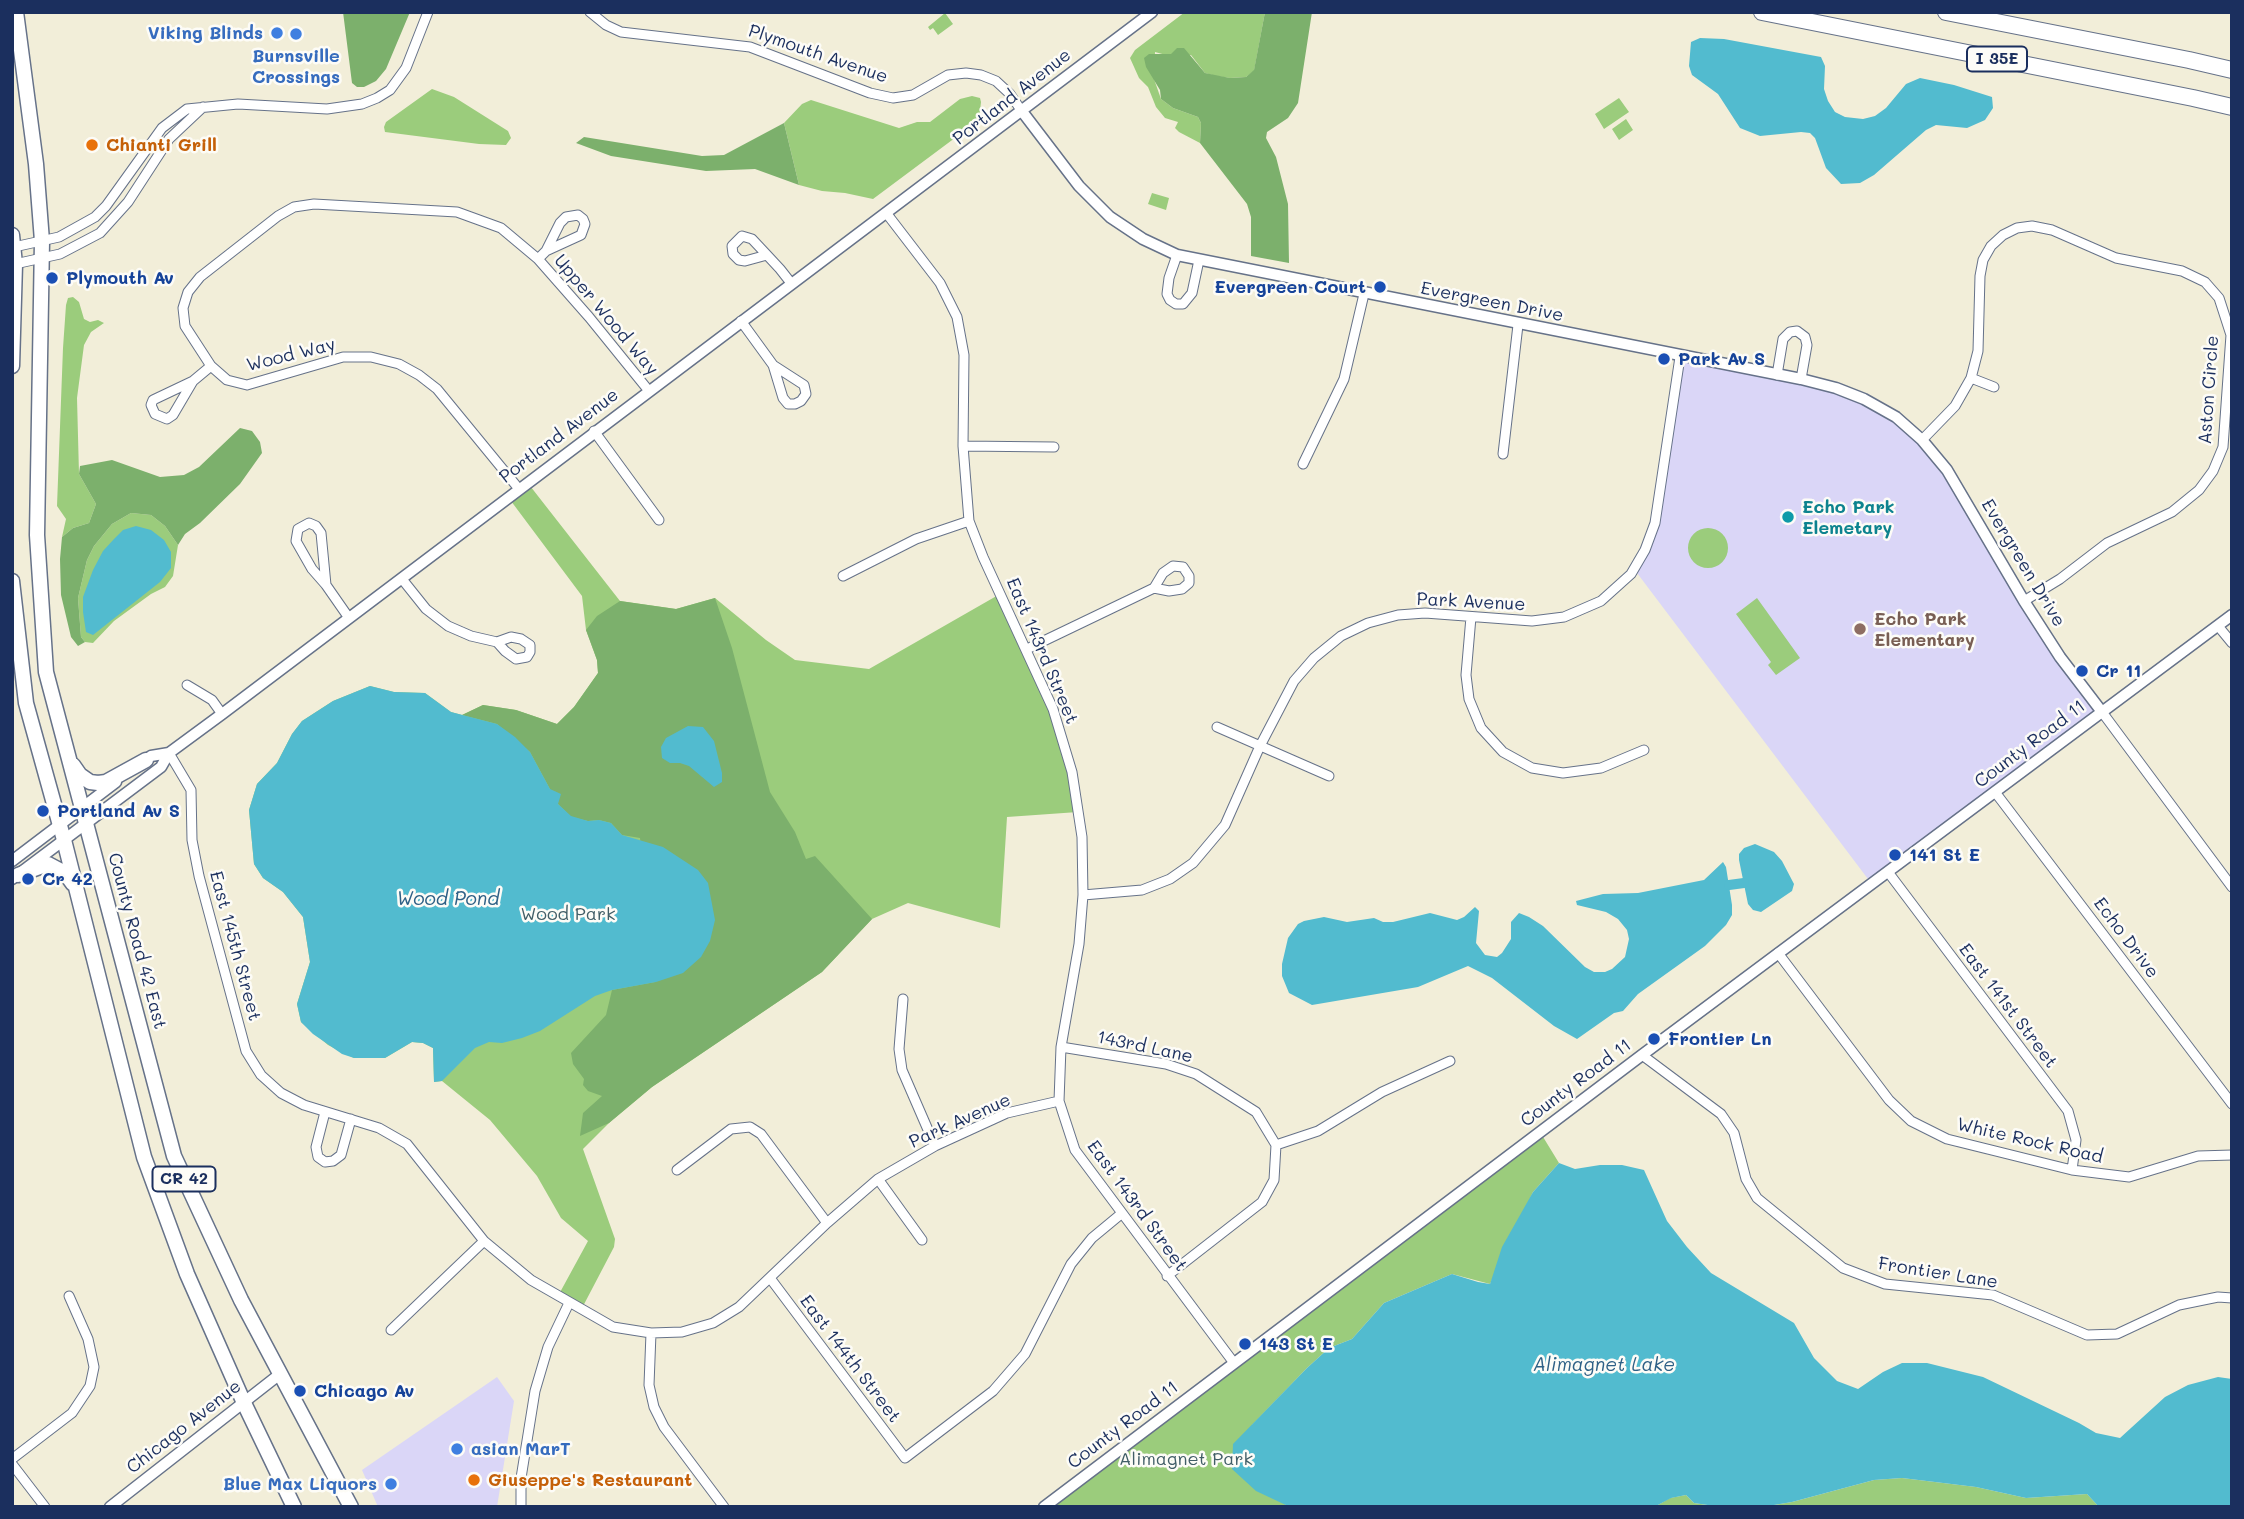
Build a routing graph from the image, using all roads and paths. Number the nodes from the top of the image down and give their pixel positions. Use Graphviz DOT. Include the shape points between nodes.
graph roads {
  1 [pos="16,12"];
  2 [pos="428,12"];
  3 [pos="590,12"];
  4 [pos="1152,12"];
  5 [pos="1762,12"];
  6 [pos="1946,12"];
  7 [pos="2232,70"];
  8 [pos="203,107"];
  9 [pos="2232,107"];
  10 [pos="1021,110"];
  11 [pos="887,214"];
  12 [pos="41,241"];
  13 [pos="13,243"];
  14 [pos="546,251"];
  15 [pos="767,255"];
  16 [pos="1177,256"];
  17 [pos="42,258"];
  18 [pos="538,259"];
  19 [pos="1199,260"];
  20 [pos="14,264"];
  21 [pos="791,283"];
  22 [pos="1364,294"];
  23 [pos="741,321"];
  24 [pos="1518,325"];
  25 [pos="1680,357"];
  26 [pos="773,365"];
  27 [pos="12,366"];
  28 [pos="211,366"];
  29 [pos="2230,374"];
  30 [pos="1777,375"];
  31 [pos="1971,378"];
  32 [pos="1801,379"];
  33 [pos="193,381"];
  34 [pos="1994,387"];
  35 [pos="649,391"];
  36 [pos="594,431"];
  37 [pos="1922,440"];
  38 [pos="963,446"];
  39 [pos="1054,447"];
  40 [pos="1503,454"];
  41 [pos="1303,464"];
  42 [pos="519,489"];
  43 [pos="659,520"];
  44 [pos="969,521"];
  45 [pos="843,576"];
  46 [pos="402,579"];
  47 [pos="12,581"];
  48 [pos="326,585"];
  49 [pos="1154,588"];
  50 [pos="2024,601"];
  51 [pos="2232,615"];
  52 [pos="1471,617"];
  53 [pos="349,618"];
  54 [pos="2218,626"];
  55 [pos="497,642"];
  56 [pos="2232,643"];
  57 [pos="1027,649"];
  58 [pos="187,685"];
  59 [pos="2102,712"];
  60 [pos="222,713"];
  61 [pos="1217,726"];
  62 [pos="1260,746"];
  63 [pos="1644,750"];
  64 [pos="67,752"];
  65 [pos="169,753"];
  66 [pos="146,760"];
  67 [pos="1329,776"];
  68 [pos="1995,792"];
  69 [pos="81,808"];
  70 [pos="60,824"];
  71 [pos="85,824"];
  72 [pos="64,840"];
  73 [pos="12,861"];
  74 [pos="1888,872"];
  75 [pos="15,877"];
  76 [pos="2232,887"];
  77 [pos="76,888"];
  78 [pos="1083,895"];
  79 [pos="1778,953"];
  80 [pos="903,999"];
  81 [pos="1061,1047"];
  82 [pos="1642,1055"];
  83 [pos="1450,1061"];
  84 [pos="1059,1101"];
  85 [pos="2232,1104"];
  86 [pos="325,1112"];
  87 [pos="351,1119"];
  88 [pos="1276,1145"];
  89 [pos="935,1146"];
  90 [pos="2232,1155"];
  91 [pos="677,1170"];
  92 [pos="2072,1170"];
  93 [pos="878,1179"];
  94 [pos="1121,1214"];
  95 [pos="827,1223"];
  96 [pos="922,1240"];
  97 [pos="484,1241"];
  98 [pos="1167,1276"];
  99 [pos="770,1278"];
  100 [pos="69,1296"];
  101 [pos="2232,1298"];
  102 [pos="569,1303"];
  103 [pos="391,1329"];
  104 [pos="651,1333"];
  105 [pos="1234,1363"];
  106 [pos="280,1374"];
  107 [pos="244,1402"];
  108 [pos="12,1462"];
  109 [pos="45,1507"];
  110 [pos="110,1507"];
  111 [pos="294,1507"];
  112 [pos="351,1507"];
  113 [pos="521,1507"];
  114 [pos="724,1507"];
  115 [pos="1044,1507"];
  1 -- 12 [label="highway, County Road 42 East / CR 42"];
  2 -- 8 [label="street" via="399,81 370,102 327,109 238,104"];
  3 -- 10 [label="street, Plymouth Avenue" via="621,32 750,47 893,98 913,95 948,75 981,75 1003,88"];
  4 -- 10 [label="street, Portland Avenue"];
  5 -- 9 [label="highway, I 35E"];
  6 -- 7 [label="highway, I 35E"];
  8 -- 12 [label="street" via="187,109 162,128 95,217 72,232"];
  8 -- 17 [label="street" via="169,139 108,226 78,246"];
  10 -- 11 [label="street, Portland Avenue"];
  10 -- 16 [label="street, Evergreen Drive" via="1079,186 1110,217"];
  11 -- 21 [label="street, Portland Avenue"];
  11 -- 38 [label="street, East 143rd Street" via="940,283 957,317 964,355"];
  12 -- 13 [label="street"];
  12 -- 17 [label="highway, County Road 42 East / CR 42"];
  13 -- 20 [label="highway"];
  14 -- 14 [label="street, Upper Wood Way" via="581,235 583,219 566,217"];
  14 -- 18 [label="street, Upper Wood Way"];
  15 -- 21 [label="street"];
  16 -- 19 [label="street, Evergreen Drive"];
  16 -- 19 [label="street" via="1167,294 1176,304 1192,293"];
  17 -- 20 [label="street"];
  17 -- 64 [label="highway, County Road 42 East / CR 42" via="37,535 46,672"];
  18 -- 28 [label="street, Upper Wood Way" via="501,228 457,212 314,204 294,207 210,269 188,292 183,308 185,326"];
  18 -- 35 [label="street, Upper Wood Way"];
  19 -- 22 [label="street, Evergreen Drive"];
  20 -- 27 [label="highway"];
  21 -- 23 [label="street, Portland Avenue"];
  22 -- 24 [label="street, Evergreen Drive"];
  22 -- 41 [label="street" via="1344,379"];
  23 -- 26 [label="street"];
  23 -- 35 [label="street, Portland Avenue"];
  24 -- 25 [label="street, Evergreen Drive"];
  24 -- 40 [label="street"];
  25 -- 30 [label="street, Evergreen Drive"];
  25 -- 52 [label="street, Park Avenue" via="1655,523 1630,574 1601,601 1564,617 1532,621"];
  26 -- 26 [label="street" via="783,398 788,404 801,401 806,394 804,385"];
  28 -- 33 [label="street"];
  28 -- 42 [label="street, Wood Way" via="227,380 247,385 343,357 399,364 437,389"];
  29 -- 31 [label="street, Aston Circle" via="2231,335 2219,298 2205,282 2182,271 2116,258 2032,226 2003,235 1983,260 1978,351"];
  29 -- 50 [label="street, Aston Circle" via="2223,447 2199,490 2172,512 2107,543"];
  30 -- 32 [label="street, Evergreen Drive"];
  30 -- 32 [label="street" via="1783,339 1797,331 1807,345"];
  31 -- 34 [label="street"];
  31 -- 37 [label="street, Aston Circle" via="1955,406"];
  32 -- 37 [label="street, Evergreen Drive" via="1864,398"];
  33 -- 33 [label="street" via="153,400 155,414 167,419 173,415"];
  35 -- 36 [label="street, Portland Avenue"];
  36 -- 42 [label="street, Portland Avenue"];
  36 -- 43 [label="street"];
  37 -- 50 [label="street, Evergreen Drive" via="1947,470"];
  38 -- 39 [label="street"];
  38 -- 44 [label="street, East 143rd Street"];
  42 -- 46 [label="street, Portland Avenue"];
  44 -- 45 [label="street" via="916,539"];
  44 -- 57 [label="street, East 143rd Street"];
  46 -- 53 [label="street, Portland Avenue"];
  46 -- 55 [label="street" via="426,609 449,626"];
  47 -- 70 [label="highway, CR 42" via="26,704"];
  48 -- 48 [label="street" via="321,533 309,523 299,529 296,541"];
  48 -- 53 [label="street"];
  49 -- 57 [label="street"];
  50 -- 59 [label="street, Evergreen Drive"];
  51 -- 54 [label="street, County Road 11"];
  52 -- 62 [label="street, Park Avenue" via="1398,615 1341,636 1294,681"];
  52 -- 63 [label="street" via="1466,675 1469,699 1481,728 1503,752 1532,768 1563,773 1601,768"];
  53 -- 60 [label="street, Portland Avenue"];
  54 -- 56 [label="street"];
  54 -- 59 [label="street, County Road 11"];
  57 -- 78 [label="street, East 143rd Street" via="1054,709 1072,772 1082,837"];
  58 -- 60 [label="street" via="212,700"];
  59 -- 68 [label="street, County Road 11"];
  59 -- 76 [label="street"];
  60 -- 65 [label="street, Portland Avenue"];
  61 -- 62 [label="street"];
  62 -- 67 [label="street"];
  62 -- 78 [label="street, Park Avenue" via="1224,825 1193,863 1143,890"];
  64 -- 66 [label="highway" via="80,775 98,783"];
  64 -- 69 [label="highway, County Road 42 East / CR 42"];
  65 -- 66 [label="street, Portland Avenue"];
  65 -- 71 [label="street, Portland Avenue" via="161,767"];
  65 -- 86 [label="street, East 145th Street" via="191,790 192,839 199,876 246,1051 261,1075 281,1093"];
  66 -- 69 [label="street, Portland Avenue"];
  68 -- 74 [label="street, County Road 11"];
  68 -- 85 [label="street, Echo Drive"];
  69 -- 70 [label="street, Portland Avenue"];
  69 -- 71 [label="highway, County Road 42 East / CR 42"];
  70 -- 72 [label="highway, CR 42"];
  70 -- 73 [label="street, Portland Avenue"];
  71 -- 72 [label="street, Portland Avenue"];
  71 -- 106 [label="highway, County Road 42 East / CR 42" via="174,1156"];
  72 -- 75 [label="street, Portland Avenue"];
  72 -- 77 [label="highway, CR 42"];
  74 -- 79 [label="street, County Road 11"];
  74 -- 92 [label="street, East 141st Street" via="2068,1111 2076,1140"];
  75 -- 77 [label="highway" via="48,864 65,873"];
  77 -- 107 [label="highway, CR 42" via="144,1157 187,1274"];
  78 -- 81 [label="street, East 143rd Street"];
  79 -- 82 [label="street, County Road 11"];
  79 -- 92 [label="street, White Rock Road" via="1889,1100 1911,1121 1947,1139"];
  80 -- 89 [label="street" via="902,1070"];
  81 -- 84 [label="street, East 143rd Street"];
  81 -- 88 [label="street, 143rd Lane" via="1166,1064 1196,1074 1256,1112"];
  82 -- 101 [label="street, Frontier Lane" via="1721,1114 1734,1133 1746,1180 1757,1198 1843,1268 1885,1284 1993,1295 2087,1335 2117,1335 2179,1305"];
  82 -- 105 [label="street, County Road 11"];
  83 -- 88 [label="street" via="1382,1092 1318,1131"];
  84 -- 89 [label="street, Park Avenue" via="1007,1113"];
  84 -- 94 [label="street, East 143rd Street" via="1075,1150"];
  86 -- 87 [label="street, East 145th Street"];
  86 -- 87 [label="street" via="316,1147 325,1162 341,1155"];
  87 -- 97 [label="street, East 145th Street" via="407,1144"];
  88 -- 98 [label="street" via="1274,1180 1262,1202"];
  89 -- 93 [label="street, Park Avenue"];
  90 -- 92 [label="street, White Rock Road" via="2198,1156 2129,1177"];
  91 -- 95 [label="street" via="731,1129 750,1128 761,1134"];
  93 -- 95 [label="street, Park Avenue"];
  93 -- 96 [label="street"];
  94 -- 98 [label="street, East 143rd Street"];
  94 -- 99 [label="street, East 144th Street" via="1092,1238 1071,1264 1025,1354 993,1391 905,1458"];
  95 -- 99 [label="street, Park Avenue"];
  97 -- 102 [label="street, East 145th Street"];
  97 -- 103 [label="street"];
  98 -- 105 [label="street, East 143rd Street"];
  99 -- 104 [label="street" via="739,1307 713,1322 682,1332"];
  100 -- 108 [label="street" via="88,1339 94,1367 90,1386 72,1413"];
  102 -- 104 [label="street, East 145th Street" via="613,1327"];
  102 -- 113 [label="street" via="548,1347 535,1391"];
  104 -- 114 [label="street" via="649,1385 654,1407"];
  105 -- 115 [label="street, County Road 11"];
  106 -- 107 [label="street, Chicago Avenue"];
  106 -- 112 [label="highway, County Road 42 East / CR 42"];
  107 -- 110 [label="street, Chicago Avenue"];
  107 -- 111 [label="highway, CR 42"];
  108 -- 109 [label="street"];
}
